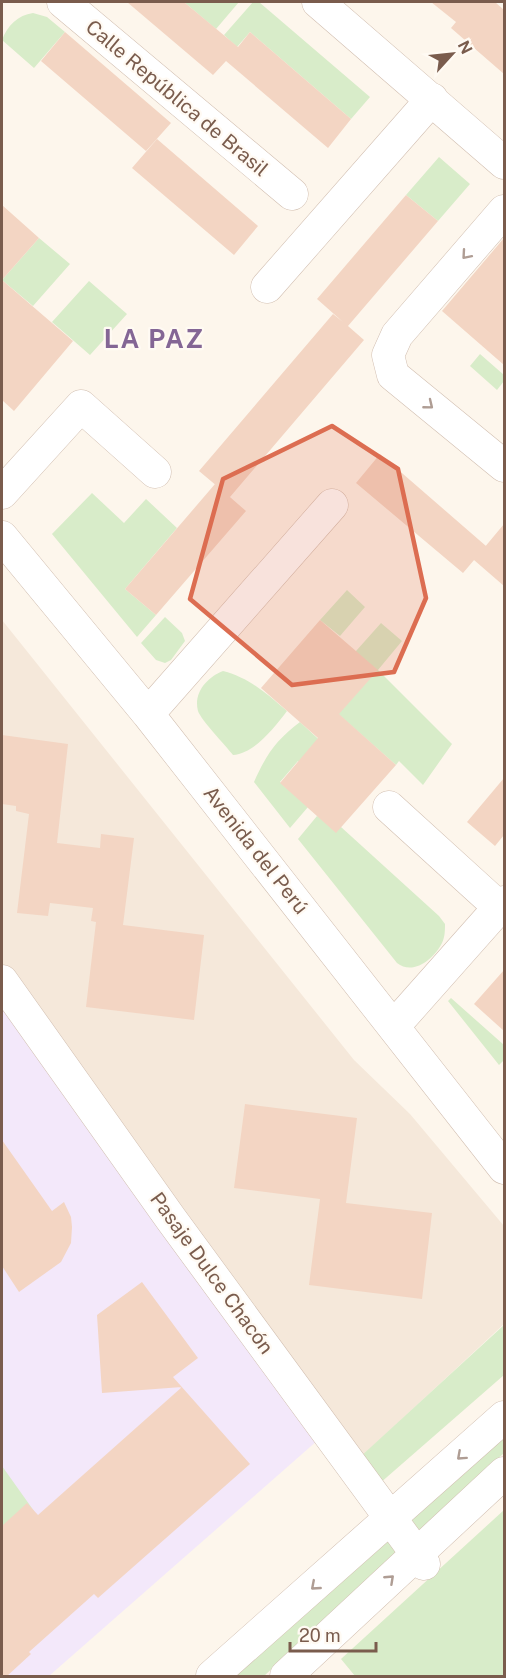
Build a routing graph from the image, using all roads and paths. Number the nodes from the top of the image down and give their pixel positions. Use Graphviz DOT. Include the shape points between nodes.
graph roads {
  1 [pos="63,2"];
  2 [pos="318,2"];
  3 [pos="432,99"];
  4 [pos="504,163"];
  5 [pos="292,194"];
  6 [pos="504,211"];
  7 [pos="267,287"];
  8 [pos="504,466"];
  9 [pos="155,471"];
  10 [pos="2,493"];
  11 [pos="332,505"];
  12 [pos="2,537"];
  13 [pos="148,714"];
  14 [pos="389,807"];
  15 [pos="502,905"];
  16 [pos="2,981"];
  17 [pos="394,1026"];
  18 [pos="504,1168"];
  19 [pos="504,1417"];
  20 [pos="504,1473"];
  21 [pos="392,1518"];
  22 [pos="421,1559"];
  23 [pos="212,1677"];
  24 [pos="286,1677"];
  1 -- 5 [label="street, Calle República de Brasil"];
  2 -- 3 [label="street"];
  3 -- 4 [label="street"];
  3 -- 7 [label="street"];
  6 -- 8 [label="street, one-way" via="397,335 388,354 393,375"];
  9 -- 10 [label="street" via="81,405"];
  11 -- 13 [label="street"];
  12 -- 13 [label="street, Avenida del Perú"];
  13 -- 17 [label="street, Avenida del Perú"];
  14 -- 15 [label="street"];
  15 -- 17 [label="street"];
  16 -- 21 [label="street, Pasaje Dulce Chacón" via="178,1229"];
  17 -- 18 [label="street, Avenida del Perú"];
  19 -- 21 [label="street, one-way"];
  20 -- 22 [label="street"];
  21 -- 22 [label="street, Pasaje Dulce Chacón"];
  21 -- 23 [label="street, one-way"];
  24 -- 22 [label="street, one-way"];
}
